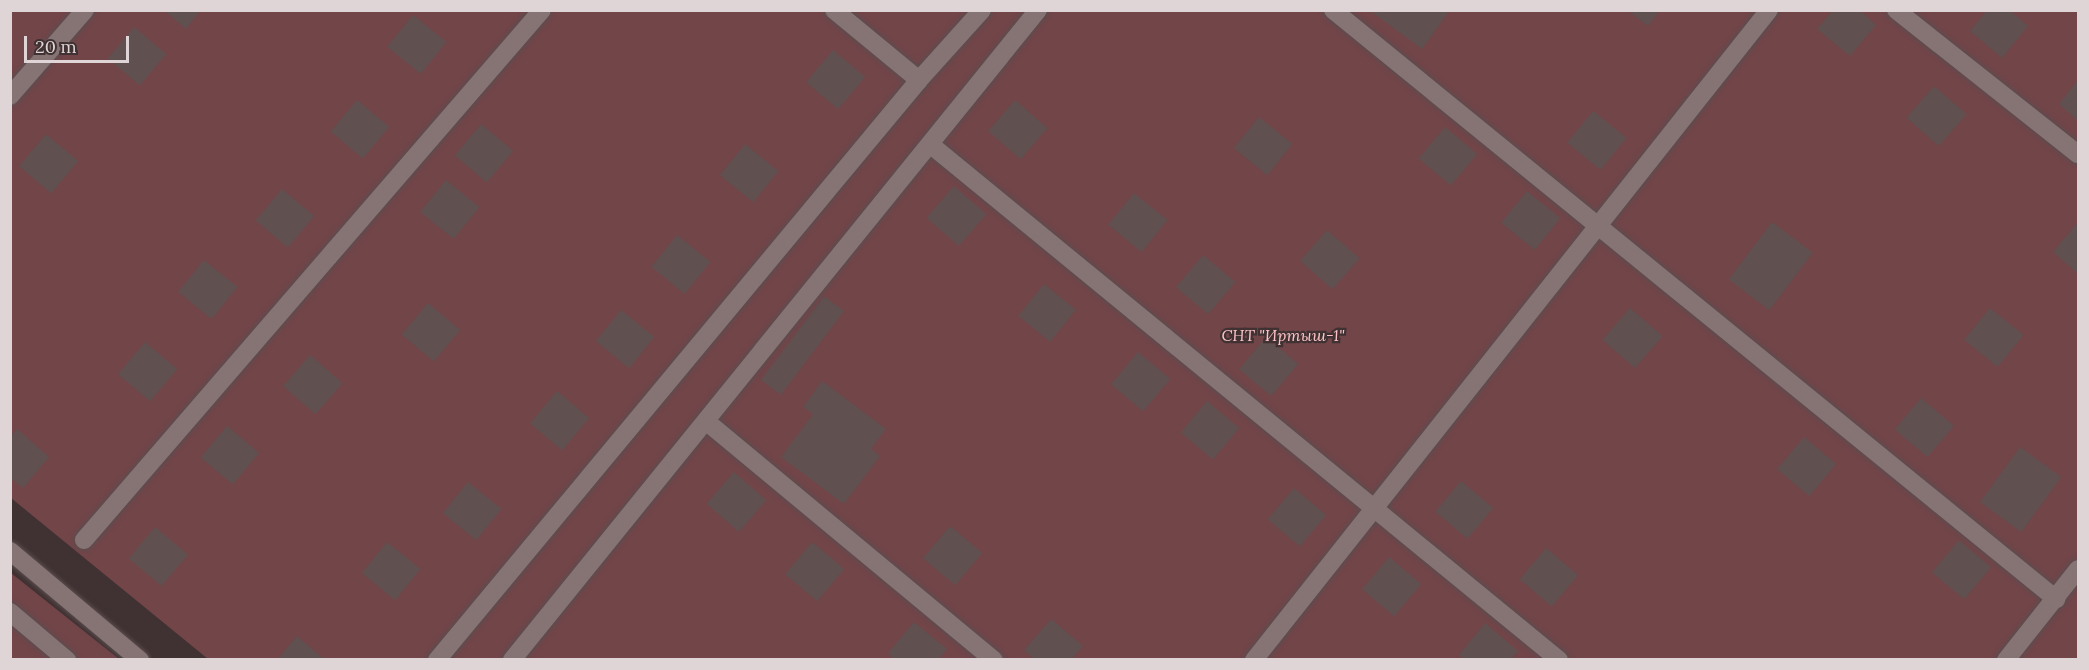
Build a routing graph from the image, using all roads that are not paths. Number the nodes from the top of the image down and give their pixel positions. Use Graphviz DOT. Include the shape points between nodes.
graph roads {
  1 [pos="85,10"];
  2 [pos="542,10"];
  3 [pos="834,10"];
  4 [pos="982,10"];
  5 [pos="1038,10"];
  6 [pos="1334,10"];
  7 [pos="1769,10"];
  8 [pos="1896,10"];
  9 [pos="919,80"];
  10 [pos="10,96"];
  11 [pos="931,145"];
  12 [pos="2079,154"];
  13 [pos="1598,226"];
  14 [pos="707,422"];
  15 [pos="1374,509"];
  16 [pos="84,540"];
  17 [pos="10,551"];
  18 [pos="2079,569"];
  19 [pos="2056,599"];
  20 [pos="10,612"];
  21 [pos="67,660"];
  22 [pos="140,660"];
  23 [pos="437,660"];
  24 [pos="512,660"];
  25 [pos="994,660"];
  26 [pos="1254,660"];
  27 [pos="1559,660"];
  28 [pos="2006,660"];
  1 -- 10 [label="street"];
  2 -- 16 [label="street"];
  3 -- 9 [label="street"];
  4 -- 9 [label="street"];
  5 -- 11 [label="street"];
  6 -- 13 [label="street"];
  7 -- 13 [label="street"];
  8 -- 12 [label="street"];
  9 -- 23 [label="street"];
  11 -- 14 [label="street"];
  11 -- 15 [label="street"];
  13 -- 15 [label="street"];
  13 -- 19 [label="street"];
  14 -- 24 [label="street"];
  14 -- 25 [label="street"];
  15 -- 26 [label="street"];
  15 -- 27 [label="street"];
  17 -- 22 [label="street"];
  18 -- 19 [label="street"];
  19 -- 28 [label="street"];
  20 -- 21 [label="street"];
}
